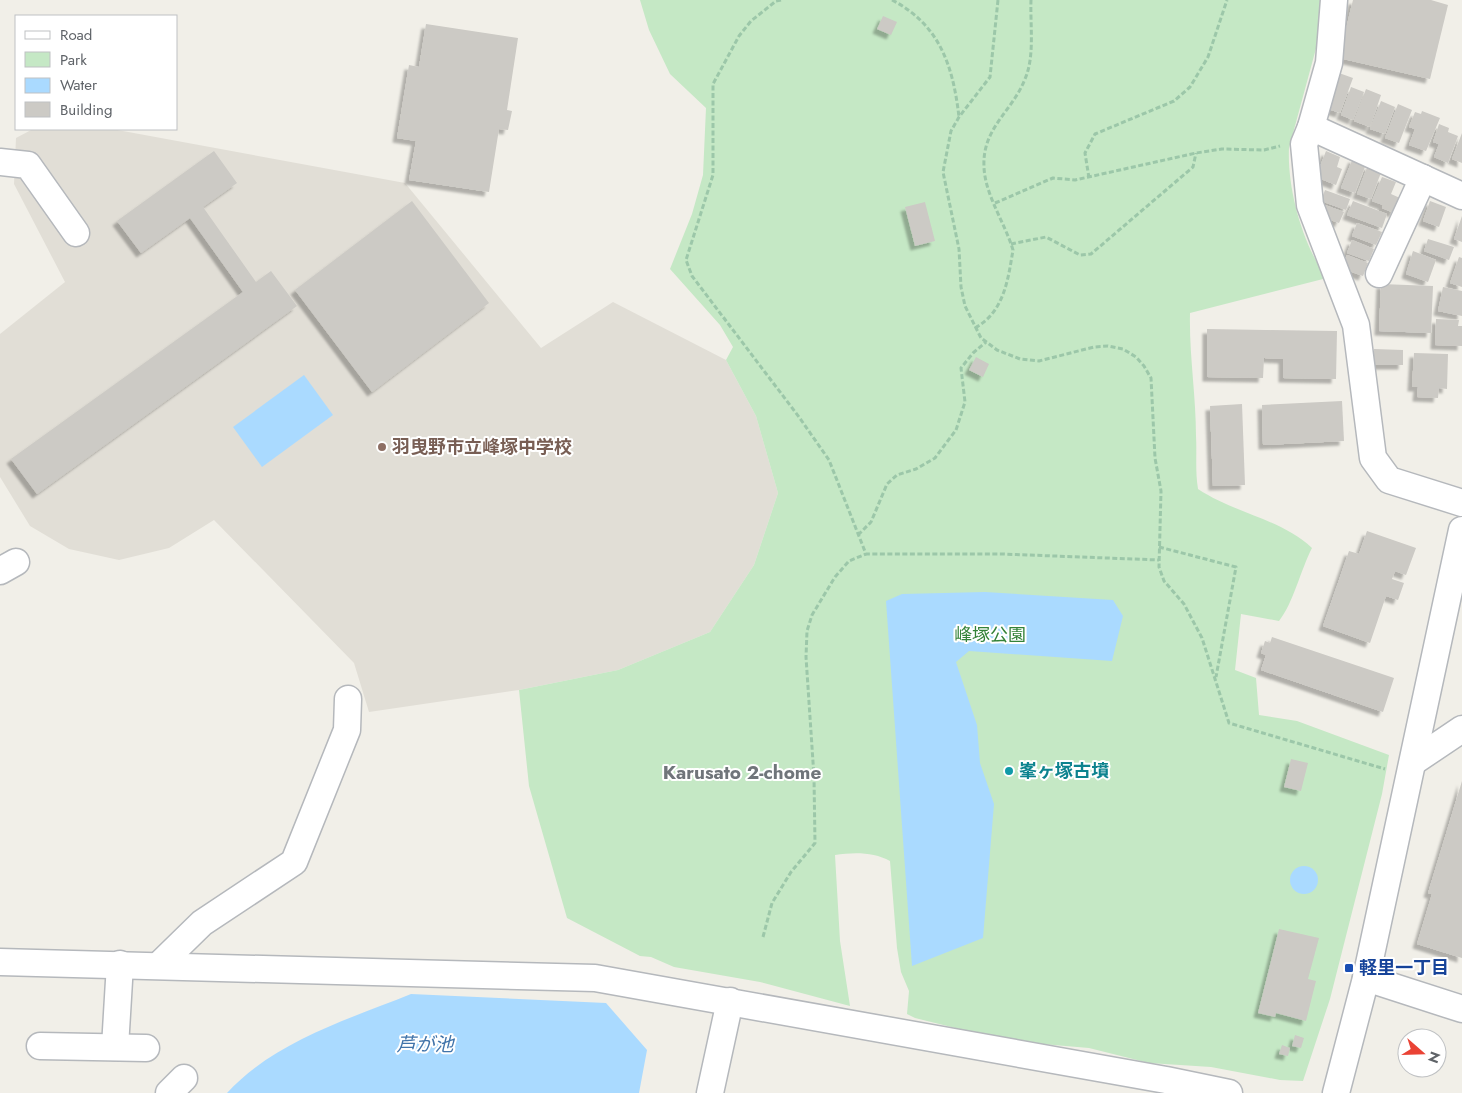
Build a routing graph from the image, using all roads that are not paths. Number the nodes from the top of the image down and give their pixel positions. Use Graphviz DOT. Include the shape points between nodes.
graph roads {
  1 [pos="1334,0"];
  2 [pos="1312,127"];
  3 [pos="0,162"];
  4 [pos="1423,178"];
  5 [pos="1462,196"];
  6 [pos="76,233"];
  7 [pos="1379,274"];
  8 [pos="1462,503"];
  9 [pos="1462,530"];
  10 [pos="348,699"];
  11 [pos="1462,729"];
  12 [pos="1402,766"];
  13 [pos="0,962"];
  14 [pos="120,964"];
  15 [pos="159,966"];
  16 [pos="1366,978"];
  17 [pos="730,1001"];
  18 [pos="1462,1010"];
  19 [pos="40,1046"];
  20 [pos="115,1047"];
  21 [pos="146,1048"];
  22 [pos="710,1093"];
  23 [pos="1229,1093"];
  24 [pos="1336,1093"];
  1 -- 2 [label="street" via="1329,63"];
  2 -- 4 [label="street"];
  2 -- 8 [label="street" via="1304,144 1310,205 1356,325 1373,458 1389,480"];
  3 -- 6 [label="street" via="28,164"];
  4 -- 5 [label="street"];
  4 -- 7 [label="street"];
  9 -- 12 [label="street"];
  10 -- 15 [label="street" via="347,730 294,862 202,923"];
  11 -- 12 [label="street"];
  12 -- 16 [label="street"];
  13 -- 14 [label="street"];
  14 -- 15 [label="street"];
  14 -- 20 [label="street"];
  15 -- 17 [label="street" via="595,978"];
  16 -- 18 [label="street"];
  16 -- 24 [label="street"];
  17 -- 22 [label="street"];
  17 -- 23 [label="street"];
  19 -- 20 [label="street"];
  20 -- 21 [label="street"];
}
